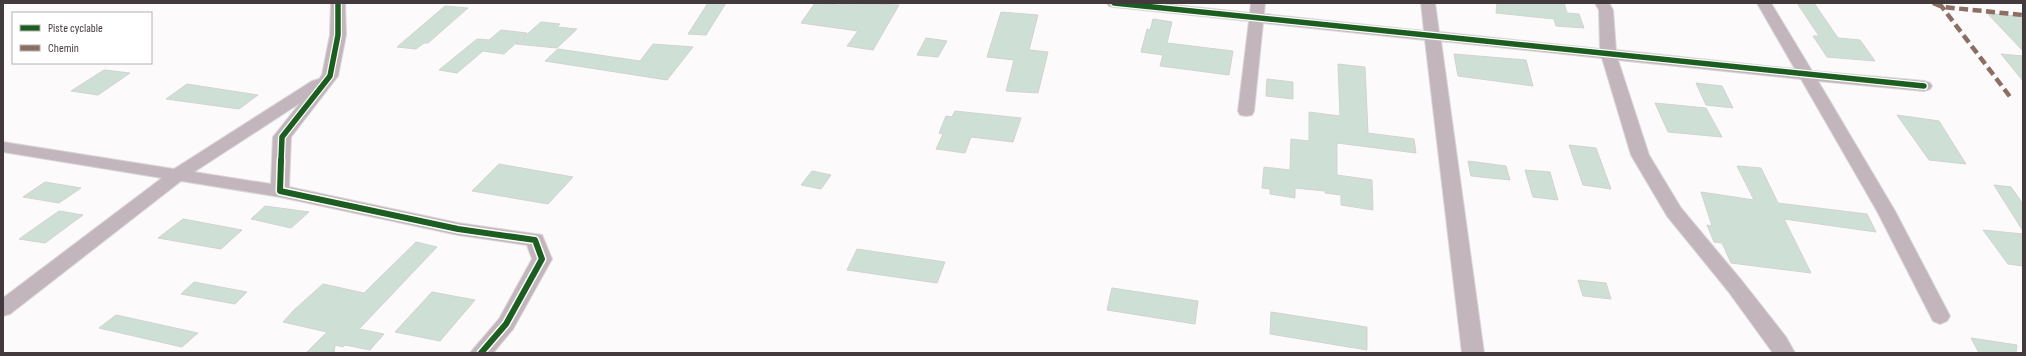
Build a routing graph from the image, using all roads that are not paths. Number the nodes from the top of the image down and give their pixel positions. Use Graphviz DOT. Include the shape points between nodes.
graph roads {
  1 [pos="338,3"];
  2 [pos="1114,3"];
  3 [pos="1428,3"];
  4 [pos="1602,3"];
  5 [pos="1764,3"];
  6 [pos="1257,10"];
  7 [pos="1432,36"];
  8 [pos="1608,54"];
  9 [pos="330,76"];
  10 [pos="1807,76"];
  11 [pos="1924,86"];
  12 [pos="1246,111"];
  13 [pos="3,147"];
  14 [pos="177,175"];
  15 [pos="280,191"];
  16 [pos="3,309"];
  17 [pos="1940,316"];
  18 [pos="481,353"];
  19 [pos="1474,353"];
  20 [pos="1784,353"];
  1 -- 9 [label="street" via="338,35"];
  2 -- 6 [label="street"];
  3 -- 7 [label="street"];
  4 -- 8 [label="street" via="1606,10"];
  5 -- 10 [label="street"];
  6 -- 7 [label="street"];
  6 -- 12 [label="street"];
  7 -- 8 [label="street"];
  7 -- 19 [label="street"];
  8 -- 10 [label="street"];
  8 -- 20 [label="street" via="1640,155 1674,212 1735,286"];
  9 -- 14 [label="street"];
  9 -- 15 [label="street" via="282,137"];
  10 -- 11 [label="street"];
  10 -- 17 [label="street" via="1886,211"];
  13 -- 14 [label="street"];
  14 -- 15 [label="street"];
  14 -- 16 [label="street"];
  15 -- 18 [label="street" via="458,230 535,240 542,259 506,324"];
}
